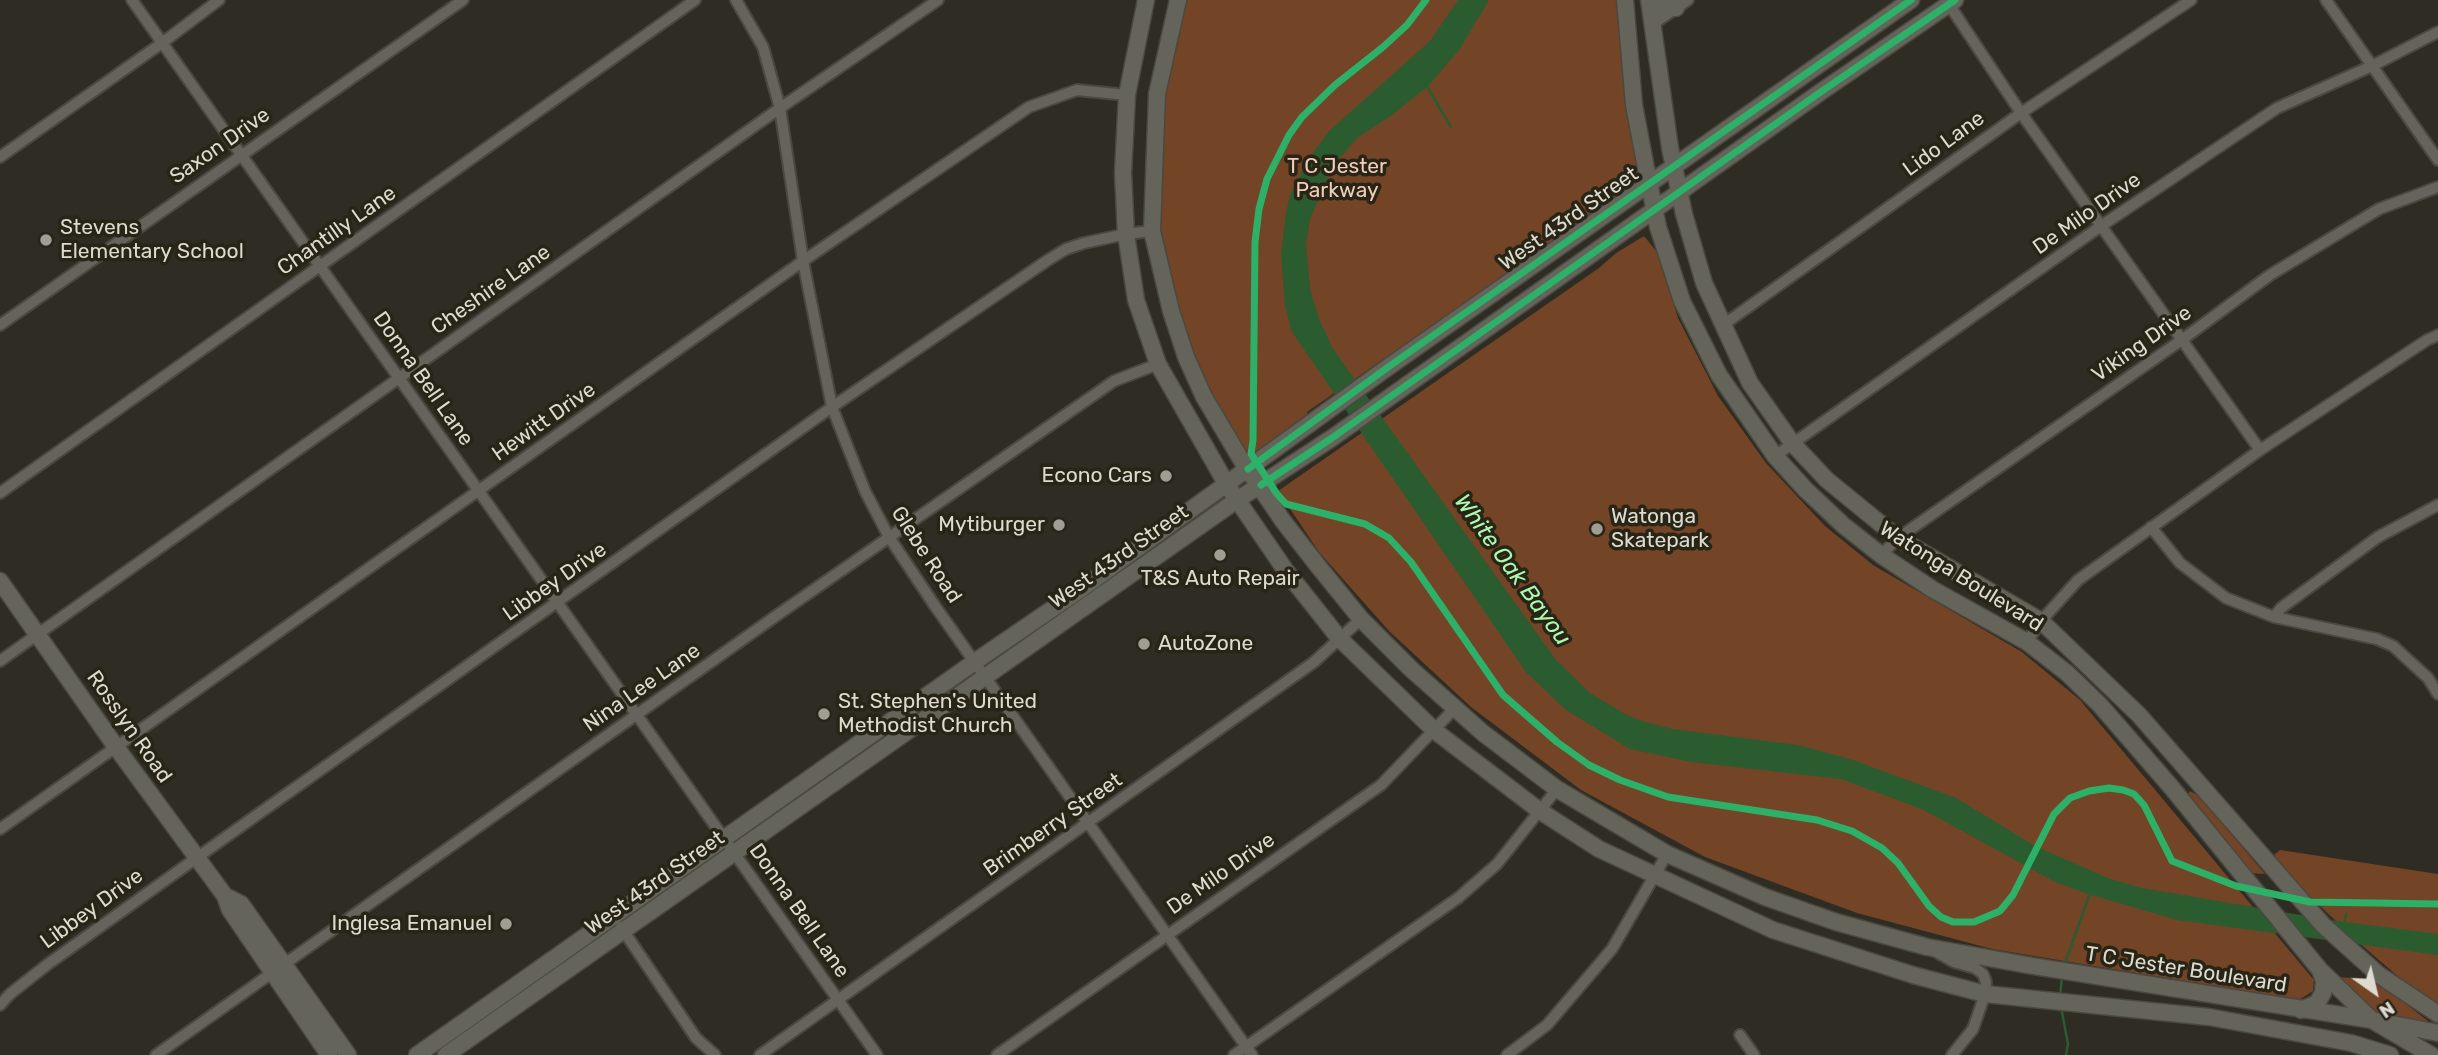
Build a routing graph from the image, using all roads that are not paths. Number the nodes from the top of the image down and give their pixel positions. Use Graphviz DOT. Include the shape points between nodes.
graph roads {
  1 [pos="132,0"];
  2 [pos="219,0"];
  3 [pos="463,0"];
  4 [pos="695,0"];
  5 [pos="736,0"];
  6 [pos="938,0"];
  7 [pos="1146,0"];
  8 [pos="1178,0"];
  9 [pos="1625,0"];
  10 [pos="1651,0"];
  11 [pos="1911,0"];
  12 [pos="2191,0"];
  13 [pos="2326,0"];
  14 [pos="1950,1"];
  15 [pos="1682,4"];
  16 [pos="1652,22"];
  17 [pos="2438,32"];
  18 [pos="162,43"];
  19 [pos="2372,66"];
  20 [pos="1810,72"];
  21 [pos="1822,91"];
  22 [pos="1127,95"];
  23 [pos="780,108"];
  24 [pos="2021,113"];
  25 [pos="241,154"];
  26 [pos="0,157"];
  27 [pos="2438,160"];
  28 [pos="1674,167"];
  29 [pos="1649,184"];
  30 [pos="2438,187"];
  31 [pos="1680,193"];
  32 [pos="1654,211"];
  33 [pos="2101,226"];
  34 [pos="1152,231"];
  35 [pos="1126,234"];
  36 [pos="803,261"];
  37 [pos="320,267"];
  38 [pos="1462,316"];
  39 [pos="0,325"];
  40 [pos="1723,325"];
  41 [pos="1476,335"];
  42 [pos="2438,335"];
  43 [pos="2183,339"];
  44 [pos="1158,364"];
  45 [pos="399,379"];
  46 [pos="832,407"];
  47 [pos="1793,444"];
  48 [pos="2260,450"];
  49 [pos="1775,456"];
  50 [pos="1248,470"];
  51 [pos="1227,485"];
  52 [pos="1259,486"];
  53 [pos="479,491"];
  54 [pos="0,492"];
  55 [pos="1237,500"];
  56 [pos="2438,505"];
  57 [pos="2151,527"];
  58 [pos="889,537"];
  59 [pos="1898,538"];
  60 [pos="1137,547"];
  61 [pos="1881,555"];
  62 [pos="1151,561"];
  63 [pos="0,581"];
  64 [pos="1082,599"];
  65 [pos="558,603"];
  66 [pos="2274,617"];
  67 [pos="1361,619"];
  68 [pos="2041,621"];
  69 [pos="38,634"];
  70 [pos="1339,638"];
  71 [pos="2027,642"];
  72 [pos="0,661"];
  73 [pos="976,661"];
  74 [pos="2438,671"];
  75 [pos="986,676"];
  76 [pos="2428,678"];
  77 [pos="2438,694"];
  78 [pos="1454,709"];
  79 [pos="637,715"];
  80 [pos="1435,731"];
  81 [pos="117,747"];
  82 [pos="850,749"];
  83 [pos="860,763"];
  84 [pos="2189,773"];
  85 [pos="2172,788"];
  86 [pos="1557,789"];
  87 [pos="1540,811"];
  88 [pos="1090,823"];
  89 [pos="0,829"];
  90 [pos="724,839"];
  91 [pos="735,853"];
  92 [pos="1667,854"];
  93 [pos="197,858"];
  94 [pos="1656,877"];
  95 [pos="614,916"];
  96 [pos="624,931"];
  97 [pos="1167,936"];
  98 [pos="1927,947"];
  99 [pos="278,968"];
  100 [pos="2320,970"];
  101 [pos="1985,994"];
  102 [pos="2214,996"];
  103 [pos="838,1000"];
  104 [pos="0,1005"];
  105 [pos="504,1005"];
  106 [pos="2300,1010"];
  107 [pos="2438,1014"];
  108 [pos="2209,1017"];
  109 [pos="2372,1020"];
  110 [pos="2438,1033"];
  111 [pos="1740,1035"];
  112 [pos="1249,1051"];
  113 [pos="156,1055"];
  114 [pos="329,1055"];
  115 [pos="348,1055"];
  116 [pos="417,1055"];
  117 [pos="446,1055"];
  118 [pos="715,1055"];
  119 [pos="760,1055"];
  120 [pos="877,1055"];
  121 [pos="997,1055"];
  122 [pos="1234,1055"];
  123 [pos="1507,1055"];
  124 [pos="1754,1055"];
  125 [pos="1952,1055"];
  126 [pos="2390,1055"];
  127 [pos="2431,1055"];
  1 -- 18 [label="street, Donna Bell Lane"];
  2 -- 18 [label="street"];
  3 -- 25 [label="street, Saxon Drive"];
  4 -- 37 [label="street, Chantilly Lane"];
  5 -- 23 [label="street, Glebe Road" via="763,47"];
  6 -- 23 [label="street, Cheshire Lane"];
  7 -- 22 [label="main road, T C Jester Boulevard"];
  8 -- 34 [label="main road, T C Jester Boulevard" via="1157,94"];
  9 -- 29 [label="main road, Watonga Boulevard" via="1634,105"];
  10 -- 15 [label="main road" via="1662,6"];
  10 -- 16 [label="main road, Watonga Boulevard"];
  11 -- 20 [label="main road, West 43rd Street"];
  12 -- 24 [label="street, Lido Lane"];
  13 -- 19 [label="street"];
  14 -- 21 [label="main road, West 43rd Street"];
  14 -- 24 [label="street"];
  15 -- 16 [label="street"];
  16 -- 28 [label="main road, Watonga Boulevard"];
  17 -- 19 [label="street, De Milo Drive"];
  18 -- 25 [label="street, Donna Bell Lane"];
  18 -- 26 [label="street"];
  19 -- 27 [label="street"];
  19 -- 33 [label="street, De Milo Drive" via="2277,108"];
  20 -- 21 [label="main road"];
  20 -- 28 [label="main road, West 43rd Street"];
  21 -- 31 [label="main road, West 43rd Street"];
  22 -- 35 [label="main road, T C Jester Boulevard"];
  22 -- 36 [label="street, Hewitt Drive" via="1077,90 1029,107"];
  23 -- 36 [label="street, Glebe Road"];
  23 -- 45 [label="street, Cheshire Lane"];
  24 -- 33 [label="street"];
  24 -- 40 [label="street, Lido Lane"];
  25 -- 37 [label="street, Donna Bell Lane"];
  25 -- 39 [label="street, Saxon Drive"];
  28 -- 29 [label="main road, West 43rd Street"];
  28 -- 31 [label="main road, Watonga Boulevard"];
  29 -- 32 [label="main road, Watonga Boulevard"];
  29 -- 38 [label="main road, West 43rd Street"];
  30 -- 43 [label="street, Viking Drive" via="2379,209 2270,275"];
  31 -- 32 [label="main road, West 43rd Street"];
  31 -- 40 [label="main road, Watonga Boulevard" via="1704,283"];
  32 -- 41 [label="main road, West 43rd Street"];
  32 -- 49 [label="main road, Watonga Boulevard" via="1682,301 1704,346"];
  33 -- 43 [label="street"];
  33 -- 47 [label="street, De Milo Drive"];
  34 -- 35 [label="street, Libbey Drive"];
  34 -- 50 [label="main road, T C Jester Boulevard" via="1186,357"];
  35 -- 44 [label="main road, T C Jester Boulevard" via="1136,300"];
  35 -- 46 [label="street, Libbey Drive" via="1066,249"];
  36 -- 46 [label="street, Glebe Road"];
  36 -- 53 [label="street, Hewitt Drive"];
  37 -- 45 [label="street, Donna Bell Lane"];
  37 -- 54 [label="street, Chantilly Lane"];
  38 -- 41 [label="main road"];
  38 -- 50 [label="main road, West 43rd Street"];
  40 -- 47 [label="main road, Watonga Boulevard" via="1750,383"];
  41 -- 52 [label="main road, West 43rd Street"];
  42 -- 48 [label="street"];
  43 -- 48 [label="street"];
  43 -- 59 [label="street, Viking Drive"];
  44 -- 51 [label="main road, T C Jester Boulevard"];
  44 -- 58 [label="street, Nina Lee Lane" via="1114,381"];
  45 -- 53 [label="street, Donna Bell Lane"];
  45 -- 69 [label="street, Cheshire Lane"];
  46 -- 58 [label="street, Glebe Road" via="865,491"];
  46 -- 65 [label="street, Libbey Drive"];
  47 -- 49 [label="street, De Milo Drive"];
  47 -- 59 [label="main road, Watonga Boulevard" via="1827,480"];
  48 -- 57 [label="street"];
  49 -- 61 [label="main road, Watonga Boulevard" via="1843,525"];
  50 -- 51 [label="main road, West 43rd Street"];
  50 -- 52 [label="main road, T C Jester Boulevard"];
  51 -- 55 [label="main road, T C Jester Boulevard"];
  51 -- 60 [label="main road, West 43rd Street"];
  52 -- 55 [label="main road, West 43rd Street"];
  52 -- 67 [label="main road, T C Jester Boulevard"];
  53 -- 65 [label="street, Donna Bell Lane"];
  53 -- 81 [label="street, Hewitt Drive"];
  55 -- 62 [label="main road, West 43rd Street"];
  55 -- 70 [label="main road, T C Jester Boulevard"];
  56 -- 66 [label="street" via="2378,537"];
  57 -- 66 [label="street" via="2180,564 2206,585 2225,598"];
  57 -- 68 [label="street" via="2078,580"];
  58 -- 73 [label="street, Glebe Road"];
  58 -- 79 [label="street, Nina Lee Lane"];
  59 -- 61 [label="street, Viking Drive"];
  59 -- 68 [label="main road, Watonga Boulevard"];
  60 -- 62 [label="main road"];
  60 -- 64 [label="main road, West 43rd Street"];
  61 -- 71 [label="main road, Watonga Boulevard"];
  62 -- 64 [label="main road, West 43rd Street"];
  63 -- 69 [label="main road, Rosslyn Road"];
  64 -- 73 [label="main road, West 43rd Street"];
  64 -- 75 [label="main road, West 43rd Street"];
  65 -- 79 [label="street, Donna Bell Lane"];
  65 -- 93 [label="street, Libbey Drive"];
  66 -- 76 [label="street" via="2377,639 2393,646"];
  67 -- 70 [label="street, Brimberry Street"];
  67 -- 78 [label="main road, T C Jester Boulevard"];
  68 -- 71 [label="street"];
  68 -- 84 [label="main road, Watonga Boulevard" via="2139,715"];
  69 -- 72 [label="street, Cheshire Lane"];
  69 -- 81 [label="main road, Rosslyn Road"];
  70 -- 80 [label="main road, T C Jester Boulevard"];
  70 -- 88 [label="street, Brimberry Street" via="1314,662"];
  71 -- 85 [label="main road, Watonga Boulevard" via="2100,705"];
  73 -- 75 [label="street, Glebe Road"];
  73 -- 82 [label="main road, West 43rd Street"];
  74 -- 76 [label="street"];
  75 -- 83 [label="main road, West 43rd Street"];
  75 -- 88 [label="street, Glebe Road"];
  76 -- 77 [label="street"];
  78 -- 80 [label="street, De Milo Drive"];
  78 -- 86 [label="main road, T C Jester Boulevard"];
  79 -- 90 [label="street, Donna Bell Lane"];
  79 -- 99 [label="street, Nina Lee Lane"];
  80 -- 87 [label="main road, T C Jester Boulevard"];
  80 -- 97 [label="street, De Milo Drive" via="1381,785"];
  81 -- 89 [label="street, Hewitt Drive"];
  81 -- 93 [label="main road, Rosslyn Road"];
  82 -- 83 [label="main road"];
  82 -- 90 [label="main road, West 43rd Street"];
  83 -- 91 [label="main road, West 43rd Street"];
  84 -- 85 [label="main road"];
  84 -- 107 [label="main road, Watonga Boulevard" via="2323,925 2379,975"];
  85 -- 100 [label="main road, Watonga Boulevard"];
  86 -- 87 [label="street"];
  86 -- 92 [label="main road, T C Jester Boulevard"];
  87 -- 94 [label="main road, T C Jester Boulevard" via="1599,849"];
  87 -- 112 [label="street" via="1497,864 1458,898"];
  88 -- 97 [label="street, Glebe Road"];
  88 -- 103 [label="street, Brimberry Street"];
  90 -- 91 [label="street, Donna Bell Lane"];
  90 -- 95 [label="main road, West 43rd Street"];
  91 -- 96 [label="main road, West 43rd Street"];
  91 -- 103 [label="street, Donna Bell Lane"];
  92 -- 94 [label="street"];
  92 -- 98 [label="main road, T C Jester Boulevard" via="1765,897"];
  93 -- 99 [label="main road, Rosslyn Road" via="225,895 230,911"];
  93 -- 104 [label="street, Libbey Drive" via="48,964"];
  94 -- 101 [label="main road, T C Jester Boulevard" via="1773,930"];
  94 -- 123 [label="street" via="1612,949 1547,1025"];
  95 -- 96 [label="street"];
  95 -- 105 [label="main road, West 43rd Street"];
  96 -- 105 [label="main road, West 43rd Street"];
  96 -- 118 [label="street" via="696,1038"];
  97 -- 112 [label="street, Glebe Road"];
  97 -- 121 [label="street, De Milo Drive"];
  98 -- 101 [label="street" via="1983,974"];
  98 -- 102 [label="main road, T C Jester Boulevard"];
  99 -- 113 [label="street, Nina Lee Lane"];
  99 -- 114 [label="main road, Rosslyn Road"];
  99 -- 115 [label="main road, Rosslyn Road"];
  100 -- 106 [label="main road" via="2323,993 2312,1007"];
  100 -- 109 [label="main road, Watonga Boulevard"];
  101 -- 108 [label="main road, T C Jester Boulevard"];
  101 -- 125 [label="street" via="1973,1029"];
  102 -- 106 [label="main road, T C Jester Boulevard"];
  102 -- 108 [label="main road"];
  103 -- 119 [label="street, Brimberry Street"];
  103 -- 120 [label="street, Donna Bell Lane"];
  105 -- 116 [label="main road, West 43rd Street"];
  105 -- 117 [label="main road, West 43rd Street"];
  106 -- 109 [label="main road, T C Jester Boulevard"];
  108 -- 126 [label="main road, T C Jester Boulevard" via="2351,1043"];
  109 -- 110 [label="main road, T C Jester Boulevard"];
  109 -- 127 [label="main road, Watonga Boulevard"];
  111 -- 124 [label="street"];
  112 -- 122 [label="street"];
}
